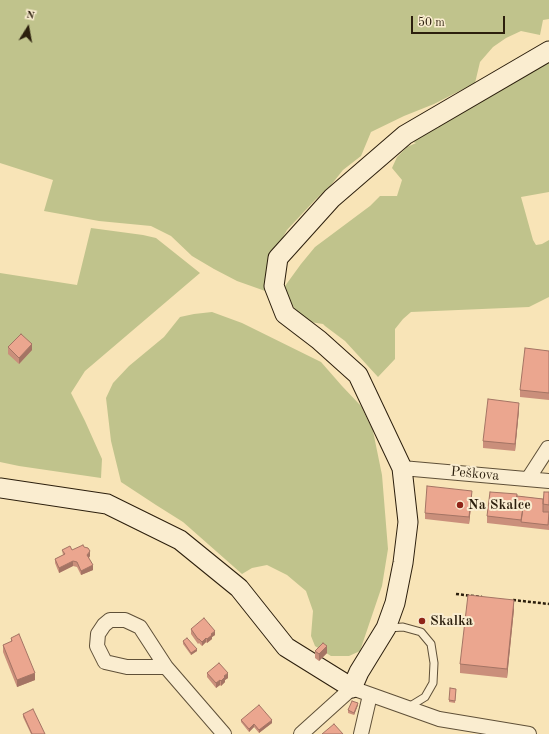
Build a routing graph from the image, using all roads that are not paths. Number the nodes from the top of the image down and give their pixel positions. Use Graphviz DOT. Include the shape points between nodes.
graph roads {
  1 [pos="549,51"];
  2 [pos="549,447"];
  3 [pos="402,468"];
  4 [pos="528,478"];
  5 [pos="549,481"];
  6 [pos="0,488"];
  7 [pos="386,628"];
  8 [pos="166,667"];
  9 [pos="352,688"];
  10 [pos="370,694"];
  11 [pos="407,708"];
  12 [pos="224,734"];
  13 [pos="301,734"];
  14 [pos="361,734"];
  15 [pos="529,734"];
  1 -- 3 [label="street" via="405,136 332,198 278,258 274,286 285,314 358,375"];
  2 -- 4 [label="street"];
  3 -- 4 [label="street, Peškova"];
  3 -- 7 [label="street" via="408,522 395,603"];
  4 -- 5 [label="street, Peškova"];
  6 -- 9 [label="street" via="107,504 180,540 239,588 286,647"];
  7 -- 9 [label="street"];
  7 -- 11 [label="lane" via="403,627 421,632 431,644 434,663 432,684 425,697"];
  8 -- 8 [label="street" via="140,627 126,620 110,620 98,634 97,646 105,662 127,667"];
  8 -- 12 [label="street"];
  9 -- 10 [label="street"];
  9 -- 13 [label="street"];
  10 -- 11 [label="street"];
  10 -- 14 [label="street"];
  11 -- 15 [label="street" via="439,719"];
}
